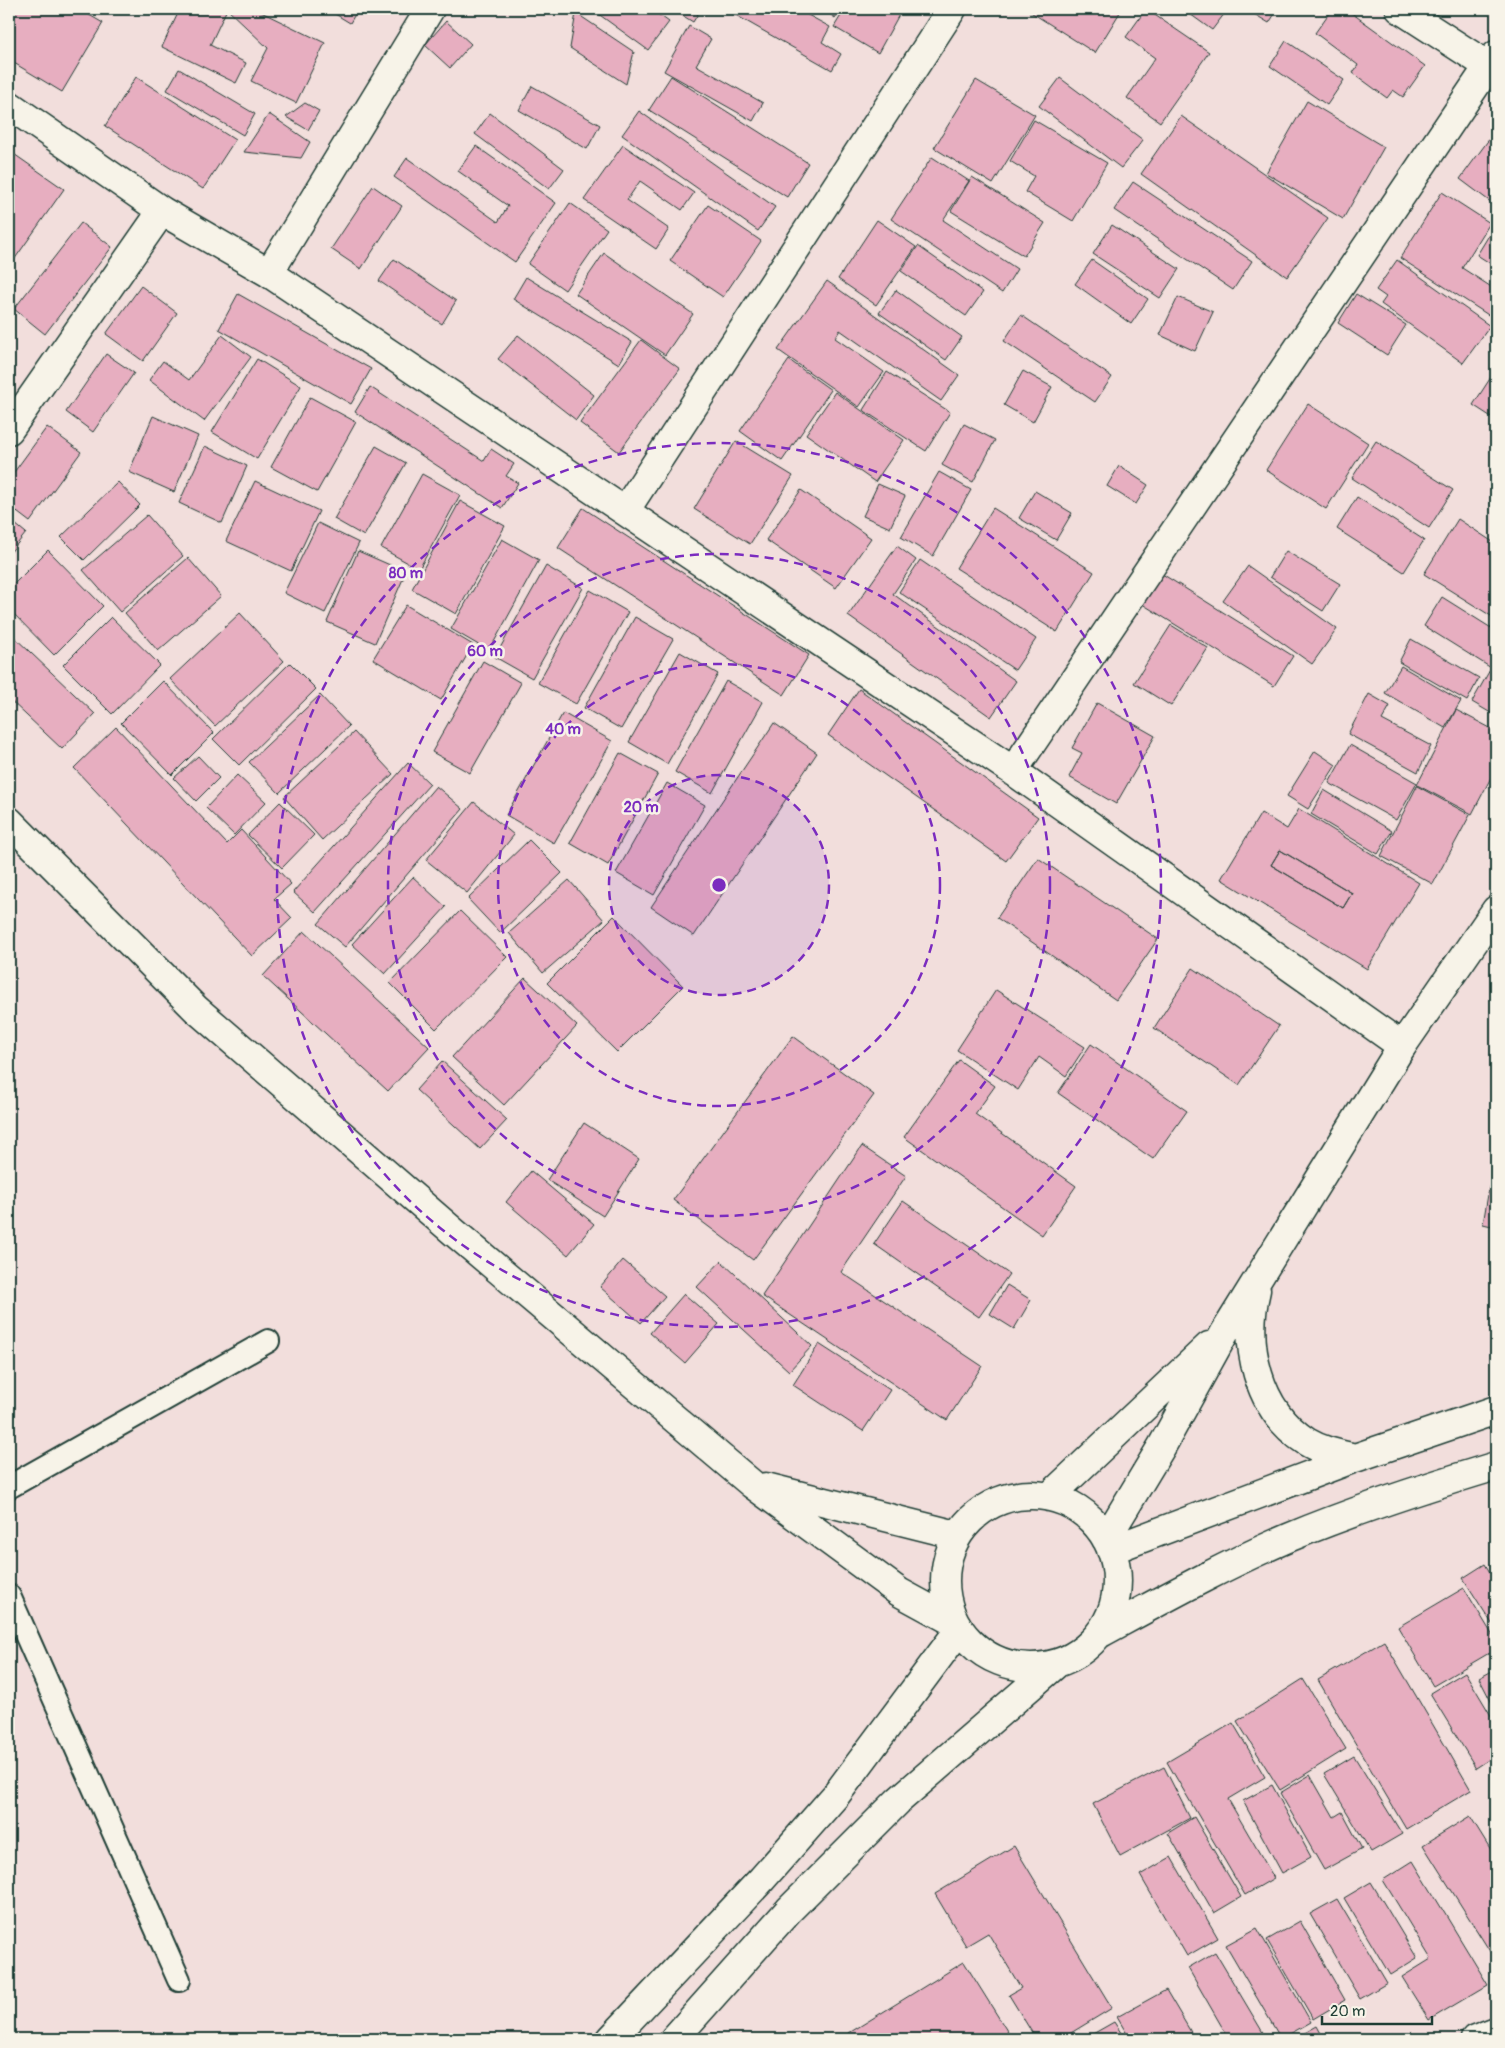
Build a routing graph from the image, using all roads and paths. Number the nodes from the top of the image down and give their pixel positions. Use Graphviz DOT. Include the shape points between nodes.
graph roads {
  1 [pos="430,9"];
  2 [pos="952,9"];
  3 [pos="1400,9"];
  4 [pos="1494,64"];
  5 [pos="9,105"];
  6 [pos="162,211"];
  7 [pos="269,273"];
  8 [pos="9,430"];
  9 [pos="624,511"];
  10 [pos="1013,771"];
  11 [pos="9,821"];
  12 [pos="1496,910"];
  13 [pos="1402,1046"];
  14 [pos="1260,1277"];
  15 [pos="1226,1332"];
  16 [pos="268,1341"];
  17 [pos="1496,1410"];
  18 [pos="1355,1458"];
  19 [pos="1496,1466"];
  20 [pos="752,1484"];
  21 [pos="9,1487"];
  22 [pos="1049,1497"];
  23 [pos="957,1535"];
  24 [pos="1109,1545"];
  25 [pos="9,1596"];
  26 [pos="956,1626"];
  27 [pos="1101,1633"];
  28 [pos="1055,1665"];
  29 [pos="178,1980"];
  30 [pos="1496,2031"];
  31 [pos="611,2039"];
  32 [pos="674,2039"];
  33 [pos="1475,2039"];
  1 -- 7 [label="street"];
  2 -- 9 [label="street"];
  3 -- 4 [label="street"];
  4 -- 10 [label="street"];
  5 -- 6 [label="street"];
  6 -- 7 [label="street"];
  6 -- 8 [label="street"];
  7 -- 9 [label="street"];
  9 -- 10 [label="street"];
  10 -- 13 [label="street"];
  11 -- 20 [label="street" via="196,1010"];
  12 -- 13 [label="street"];
  13 -- 14 [label="street"];
  14 -- 15 [label="street"];
  14 -- 18 [label="street" via="1252,1307 1252,1336 1256,1370 1263,1391 1274,1410 1307,1442"];
  15 -- 22 [label="street" via="1134,1414"];
  15 -- 24 [label="street"];
  16 -- 21 [label="lane"];
  17 -- 18 [label="street"];
  18 -- 24 [label="street"];
  19 -- 27 [label="street" via="1433,1485 1288,1538 1194,1582"];
  20 -- 23 [label="street"];
  20 -- 26 [label="street" via="899,1592"];
  22 -- 23 [label="street" via="1022,1495 996,1502 974,1515"];
  22 -- 24 [label="street" via="1082,1512 1096,1524"];
  23 -- 26 [label="street" via="947,1556 944,1578 946,1600"];
  24 -- 27 [label="street" via="1117,1572 1116,1593 1111,1614"];
  25 -- 29 [label="lane"];
  26 -- 28 [label="street" via="978,1650 1002,1663 1028,1668"];
  26 -- 31 [label="street" via="836,1795 762,1879"];
  27 -- 28 [label="street" via="1088,1647"];
  28 -- 32 [label="street" via="899,1800 789,1910"];
  30 -- 33 [label="street"];
}
